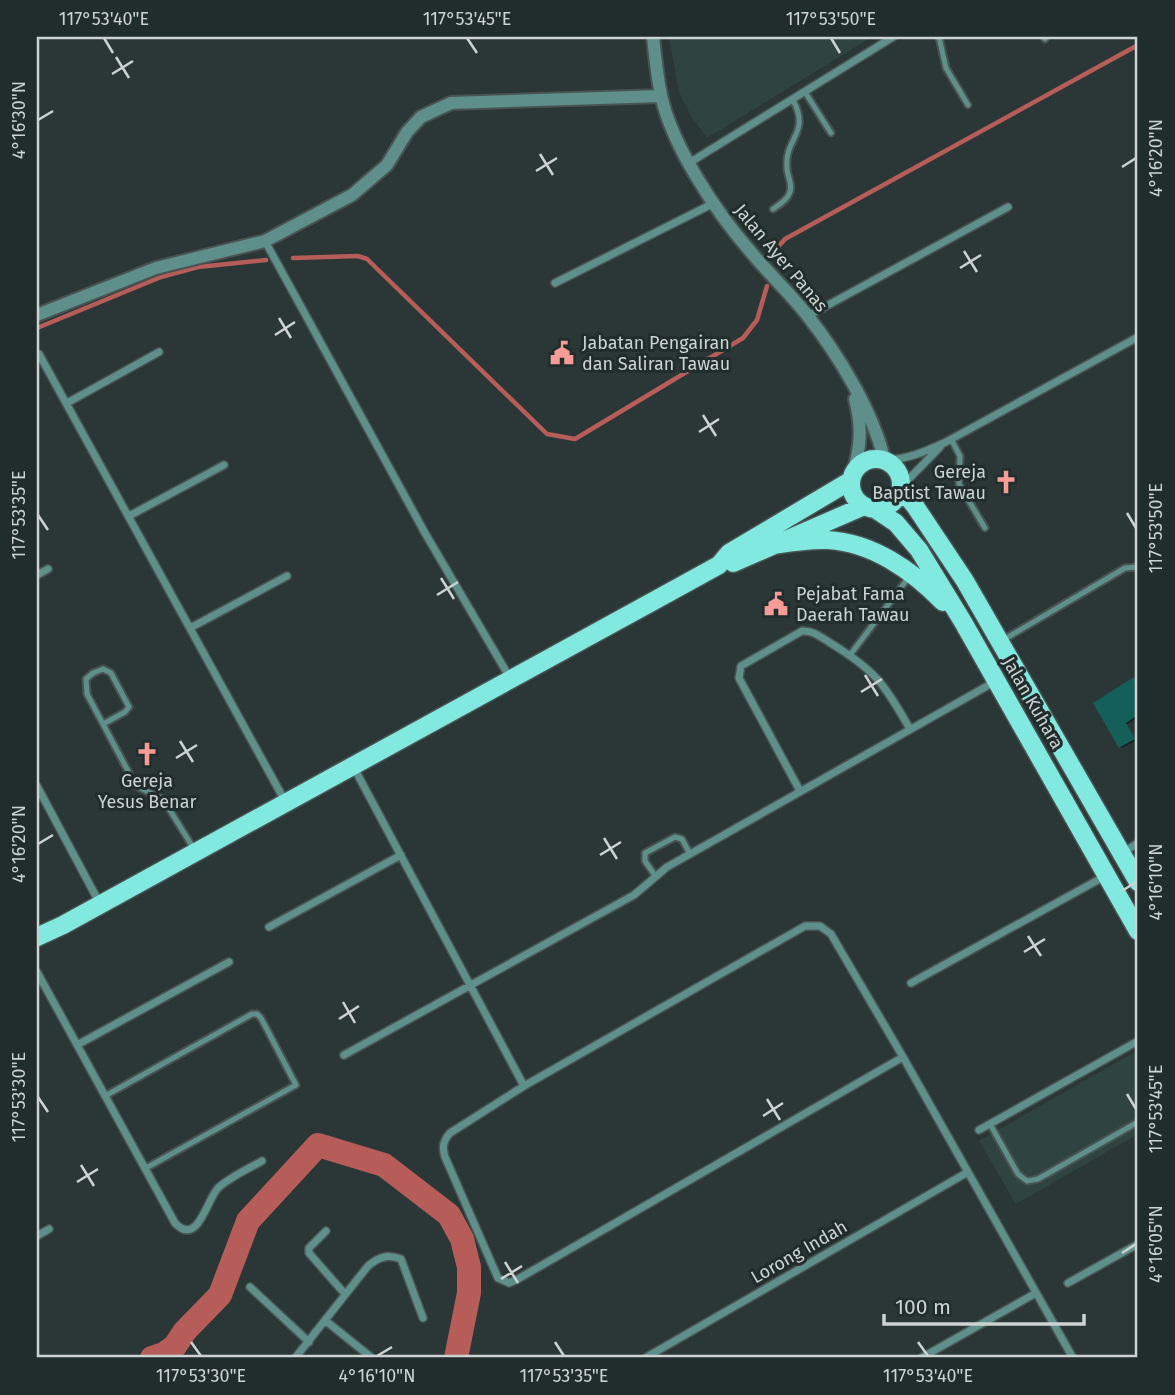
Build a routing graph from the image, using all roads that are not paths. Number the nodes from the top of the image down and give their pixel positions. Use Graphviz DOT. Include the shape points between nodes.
graph roads {
  1 [pos="653,37"];
  2 [pos="893,37"];
  3 [pos="939,37"];
  4 [pos="805,92"];
  5 [pos="661,96"];
  6 [pos="793,100"];
  7 [pos="968,105"];
  8 [pos="831,133"];
  9 [pos="690,163"];
  10 [pos="714,203"];
  11 [pos="1008,207"];
  12 [pos="774,209"];
  13 [pos="265,241"];
  14 [pos="555,283"];
  15 [pos="37,315"];
  16 [pos="808,316"];
  17 [pos="1138,337"];
  18 [pos="159,352"];
  19 [pos="39,354"];
  20 [pos="850,382"];
  21 [pos="67,403"];
  22 [pos="948,440"];
  23 [pos="886,460"];
  24 [pos="224,465"];
  25 [pos="851,477"];
  26 [pos="901,488"];
  27 [pos="869,508"];
  28 [pos="129,516"];
  29 [pos="985,528"];
  30 [pos="768,546"];
  31 [pos="719,565"];
  32 [pos="1138,567"];
  33 [pos="48,569"];
  34 [pos="911,574"];
  35 [pos="37,575"];
  36 [pos="287,576"];
  37 [pos="963,622"];
  38 [pos="190,628"];
  39 [pos="1000,641"];
  40 [pos="850,655"];
  41 [pos="510,678"];
  42 [pos="996,681"];
  43 [pos="103,724"];
  44 [pos="910,729"];
  45 [pos="353,765"];
  46 [pos="37,786"];
  47 [pos="800,791"];
  48 [pos="286,802"];
  49 [pos="1138,843"];
  50 [pos="196,852"];
  51 [pos="1122,853"];
  52 [pos="690,854"];
  53 [pos="401,855"];
  54 [pos="1107,874"];
  55 [pos="656,877"];
  56 [pos="1138,882"];
  57 [pos="100,904"];
  58 [pos="269,927"];
  59 [pos="1138,931"];
  60 [pos="37,937"];
  61 [pos="229,962"];
  62 [pos="37,972"];
  63 [pos="911,983"];
  64 [pos="471,985"];
  65 [pos="1138,1041"];
  66 [pos="78,1045"];
  67 [pos="344,1055"];
  68 [pos="903,1057"];
  69 [pos="524,1086"];
  70 [pos="105,1096"];
  71 [pos="1138,1122"];
  72 [pos="990,1124"];
  73 [pos="979,1130"];
  74 [pos="261,1161"];
  75 [pos="146,1168"];
  76 [pos="968,1172"];
  77 [pos="50,1229"];
  78 [pos="326,1231"];
  79 [pos="37,1236"];
  80 [pos="1138,1244"];
  81 [pos="1068,1283"];
  82 [pos="250,1287"];
  83 [pos="1036,1293"];
  84 [pos="345,1294"];
  85 [pos="423,1318"];
  86 [pos="326,1321"];
  87 [pos="309,1342"];
  88 [pos="295,1358"];
  89 [pos="372,1358"];
  90 [pos="645,1358"];
  91 [pos="921,1358"];
  92 [pos="1073,1358"];
  1 -- 5 [label="street, Jalan Ayer Panas"];
  2 -- 4 [label="street"];
  3 -- 7 [label="lane" via="946,68"];
  4 -- 6 [label="street"];
  4 -- 8 [label="lane"];
  5 -- 9 [label="street, Jalan Ayer Panas"];
  5 -- 13 [label="street" via="450,103 421,117 387,165 352,195"];
  6 -- 9 [label="street"];
  6 -- 12 [label="lane" via="800,128 787,157 791,190"];
  9 -- 10 [label="street, Jalan Ayer Panas"];
  10 -- 14 [label="street"];
  10 -- 16 [label="street, Jalan Ayer Panas"];
  11 -- 16 [label="street"];
  13 -- 15 [label="street" via="156,268"];
  13 -- 41 [label="street"];
  16 -- 20 [label="street, Jalan Ayer Panas"];
  17 -- 22 [label="street"];
  18 -- 21 [label="street"];
  19 -- 21 [label="street"];
  20 -- 23 [label="street, Jalan Ayer Panas" via="874,423"];
  20 -- 25 [label="street, Jalan Ayer Panas" via="861,436"];
  21 -- 28 [label="street"];
  22 -- 23 [label="street" via="917,456"];
  22 -- 26 [label="street"];
  22 -- 29 [label="lane" via="960,456 959,484"];
  23 -- 25 [label="main road" via="866,460"];
  23 -- 26 [label="main road" via="898,471"];
  24 -- 28 [label="street"];
  25 -- 27 [label="main road" via="856,500"];
  25 -- 31 [label="main road" via="729,553"];
  26 -- 27 [label="main road" via="892,504"];
  26 -- 39 [label="main road, Jalan Kuhara"];
  27 -- 30 [label="main road"];
  27 -- 37 [label="main road, Jalan Kuhara" via="904,531"];
  28 -- 38 [label="street"];
  30 -- 31 [label="main road"];
  30 -- 34 [label="main road" via="811,540 838,542 865,549"];
  31 -- 41 [label="main road"];
  32 -- 39 [label="lane" via="1125,568"];
  33 -- 35 [label="street"];
  34 -- 37 [label="main road"];
  34 -- 40 [label="lane"];
  36 -- 38 [label="street"];
  37 -- 42 [label="main road, Jalan Kuhara"];
  38 -- 48 [label="street"];
  39 -- 51 [label="main road, Jalan Kuhara"];
  40 -- 44 [label="street" via="889,690"];
  40 -- 47 [label="street" via="809,630 802,631 739,671"];
  41 -- 45 [label="main road"];
  42 -- 44 [label="street"];
  42 -- 54 [label="main road, Jalan Kuhara"];
  43 -- 43 [label="lane" via="85,689 88,676 103,669 110,673 129,707"];
  43 -- 50 [label="lane" via="136,786 163,799"];
  44 -- 47 [label="street"];
  45 -- 48 [label="main road"];
  45 -- 53 [label="street"];
  46 -- 57 [label="street"];
  47 -- 52 [label="street"];
  48 -- 50 [label="main road"];
  49 -- 51 [label="street"];
  50 -- 57 [label="main road"];
  51 -- 56 [label="main road, Jalan Kuhara"];
  52 -- 55 [label="street"];
  52 -- 55 [label="lane" via="675,836 645,853"];
  53 -- 58 [label="street"];
  53 -- 64 [label="street"];
  54 -- 59 [label="main road, Jalan Kuhara"];
  54 -- 63 [label="street"];
  55 -- 64 [label="street" via="634,895"];
  57 -- 60 [label="main road"];
  61 -- 66 [label="street"];
  62 -- 66 [label="street"];
  64 -- 67 [label="street"];
  64 -- 69 [label="street"];
  65 -- 72 [label="street"];
  66 -- 70 [label="street"];
  68 -- 69 [label="street" via="831,934 820,926 806,926"];
  68 -- 69 [label="street" via="509,1283 498,1279 494,1271 443,1149 450,1133"];
  68 -- 76 [label="street"];
  70 -- 75 [label="street"];
  70 -- 75 [label="lane" via="252,1014 261,1018 296,1085"];
  71 -- 72 [label="lane" via="1027,1181 1018,1174"];
  72 -- 73 [label="street"];
  74 -- 75 [label="street" via="217,1189 200,1223 188,1230 176,1223"];
  76 -- 83 [label="street"];
  76 -- 90 [label="street, Lorong Indah"];
  77 -- 79 [label="street"];
  78 -- 84 [label="street" via="309,1253"];
  80 -- 81 [label="street"];
  82 -- 87 [label="street"];
  83 -- 91 [label="street"];
  83 -- 92 [label="street"];
  84 -- 85 [label="street" via="378,1257 392,1255 406,1267"];
  84 -- 86 [label="street"];
  86 -- 87 [label="street"];
  86 -- 89 [label="street"];
  87 -- 88 [label="street"];
}
